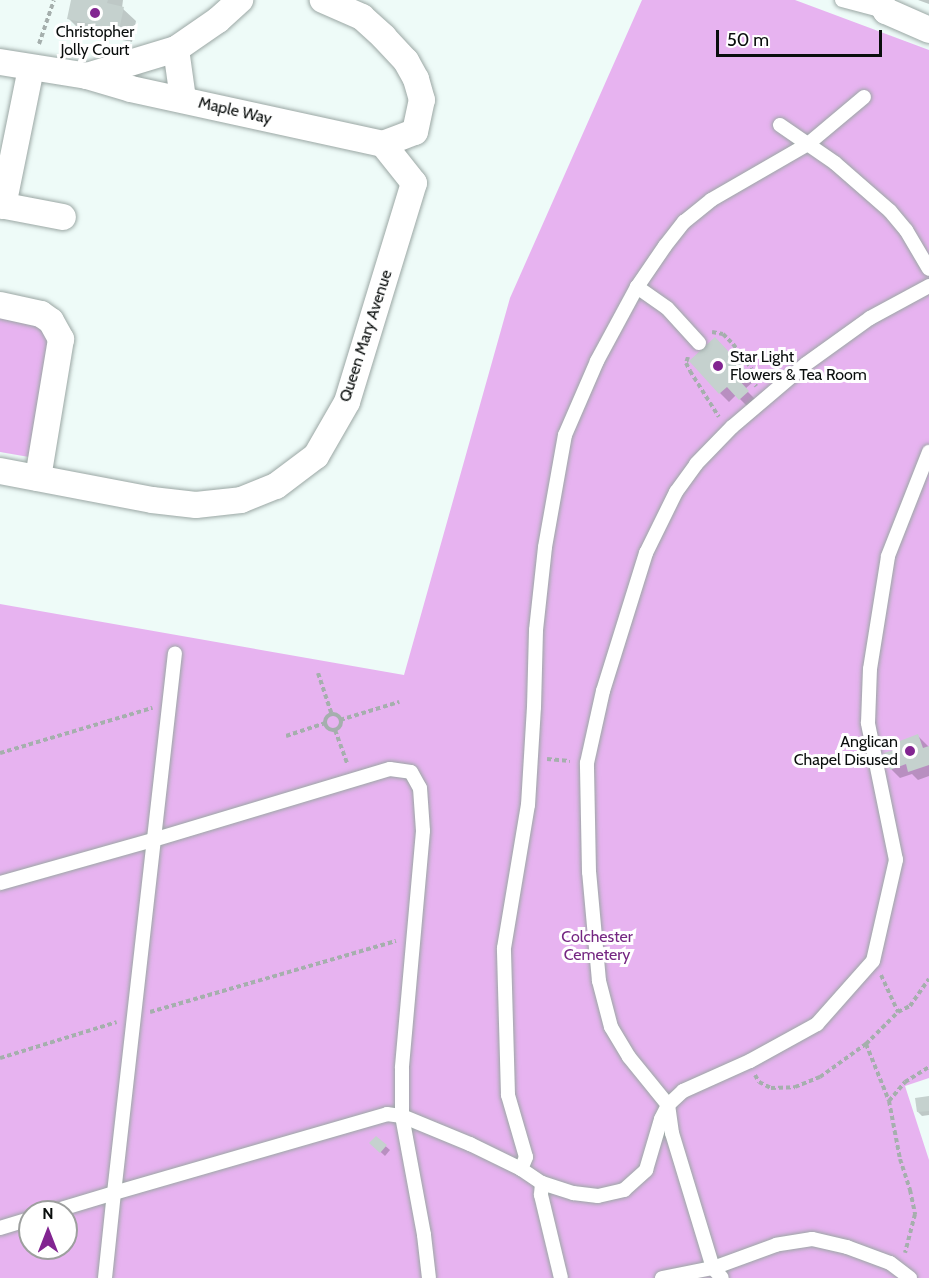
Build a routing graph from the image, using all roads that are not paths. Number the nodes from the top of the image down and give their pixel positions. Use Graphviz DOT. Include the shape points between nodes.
graph roads {
  1 [pos="240,0"];
  2 [pos="323,0"];
  3 [pos="842,0"];
  4 [pos="883,6"];
  5 [pos="929,30"];
  6 [pos="176,49"];
  7 [pos="0,62"];
  8 [pos="31,68"];
  9 [pos="87,76"];
  10 [pos="864,97"];
  11 [pos="183,99"];
  12 [pos="780,125"];
  13 [pos="383,144"];
  14 [pos="808,144"];
  15 [pos="1,206"];
  16 [pos="63,217"];
  17 [pos="929,269"];
  18 [pos="929,286"];
  19 [pos="638,287"];
  20 [pos="0,305"];
  21 [pos="699,343"];
  22 [pos="929,452"];
  23 [pos="0,471"];
  24 [pos="38,478"];
  25 [pos="175,653"];
  26 [pos="153,840"];
  27 [pos="0,883"];
  28 [pos="668,1105"];
  29 [pos="402,1116"];
  30 [pos="521,1169"];
  31 [pos="542,1183"];
  32 [pos="114,1193"];
  33 [pos="78,1204"];
  34 [pos="18,1223"];
  35 [pos="0,1228"];
  36 [pos="717,1273"];
  37 [pos="905,1275"];
  38 [pos="105,1278"];
  39 [pos="429,1278"];
  40 [pos="561,1278"];
  41 [pos="662,1278"];
  1 -- 6 [label="street"];
  2 -- 13 [label="street" via="362,17 406,61 416,79 422,100 416,132"];
  3 -- 4 [label="lane"];
  4 -- 5 [label="street"];
  6 -- 9 [label="street"];
  6 -- 11 [label="street"];
  7 -- 8 [label="street, Maple Way"];
  8 -- 9 [label="street, Maple Way"];
  8 -- 15 [label="street"];
  9 -- 11 [label="street, Maple Way"];
  10 -- 14 [label="lane"];
  11 -- 13 [label="street, Maple Way"];
  12 -- 14 [label="lane"];
  13 -- 24 [label="street, Queen Mary Avenue" via="414,183 347,402 316,456 276,486 250,497 196,505"];
  14 -- 17 [label="lane" via="890,211"];
  14 -- 19 [label="lane" via="711,200 684,222"];
  15 -- 16 [label="street"];
  18 -- 28 [label="lane" via="844,335 732,426 676,492 646,552 603,691 587,763 589,872 599,981 611,1027 628,1057"];
  19 -- 21 [label="lane" via="667,308"];
  19 -- 30 [label="lane" via="597,361 565,435 545,547 536,630 528,805 504,948 508,1095 526,1157"];
  20 -- 24 [label="street" via="41,314 51,321 61,339"];
  22 -- 28 [label="lane" via="888,556 870,669 868,723 896,860 873,960 817,1023 750,1061 683,1091"];
  23 -- 24 [label="street, Queen Mary Avenue"];
  25 -- 26 [label="lane"];
  26 -- 27 [label="lane"];
  26 -- 29 [label="lane" via="390,769 411,772 420,788 423,831 402,1068"];
  26 -- 32 [label="lane"];
  28 -- 31 [label="lane" via="646,1170 624,1190 598,1196"];
  28 -- 36 [label="lane" via="672,1133"];
  29 -- 30 [label="lane"];
  29 -- 32 [label="lane" via="387,1114"];
  29 -- 39 [label="lane"];
  30 -- 31 [label="lane"];
  31 -- 40 [label="lane" via="541,1195"];
  32 -- 33 [label="lane"];
  32 -- 38 [label="lane"];
  34 -- 35 [label="lane"];
  36 -- 37 [label="lane" via="776,1245 812,1239 890,1263"];
  36 -- 41 [label="lane"];
}
